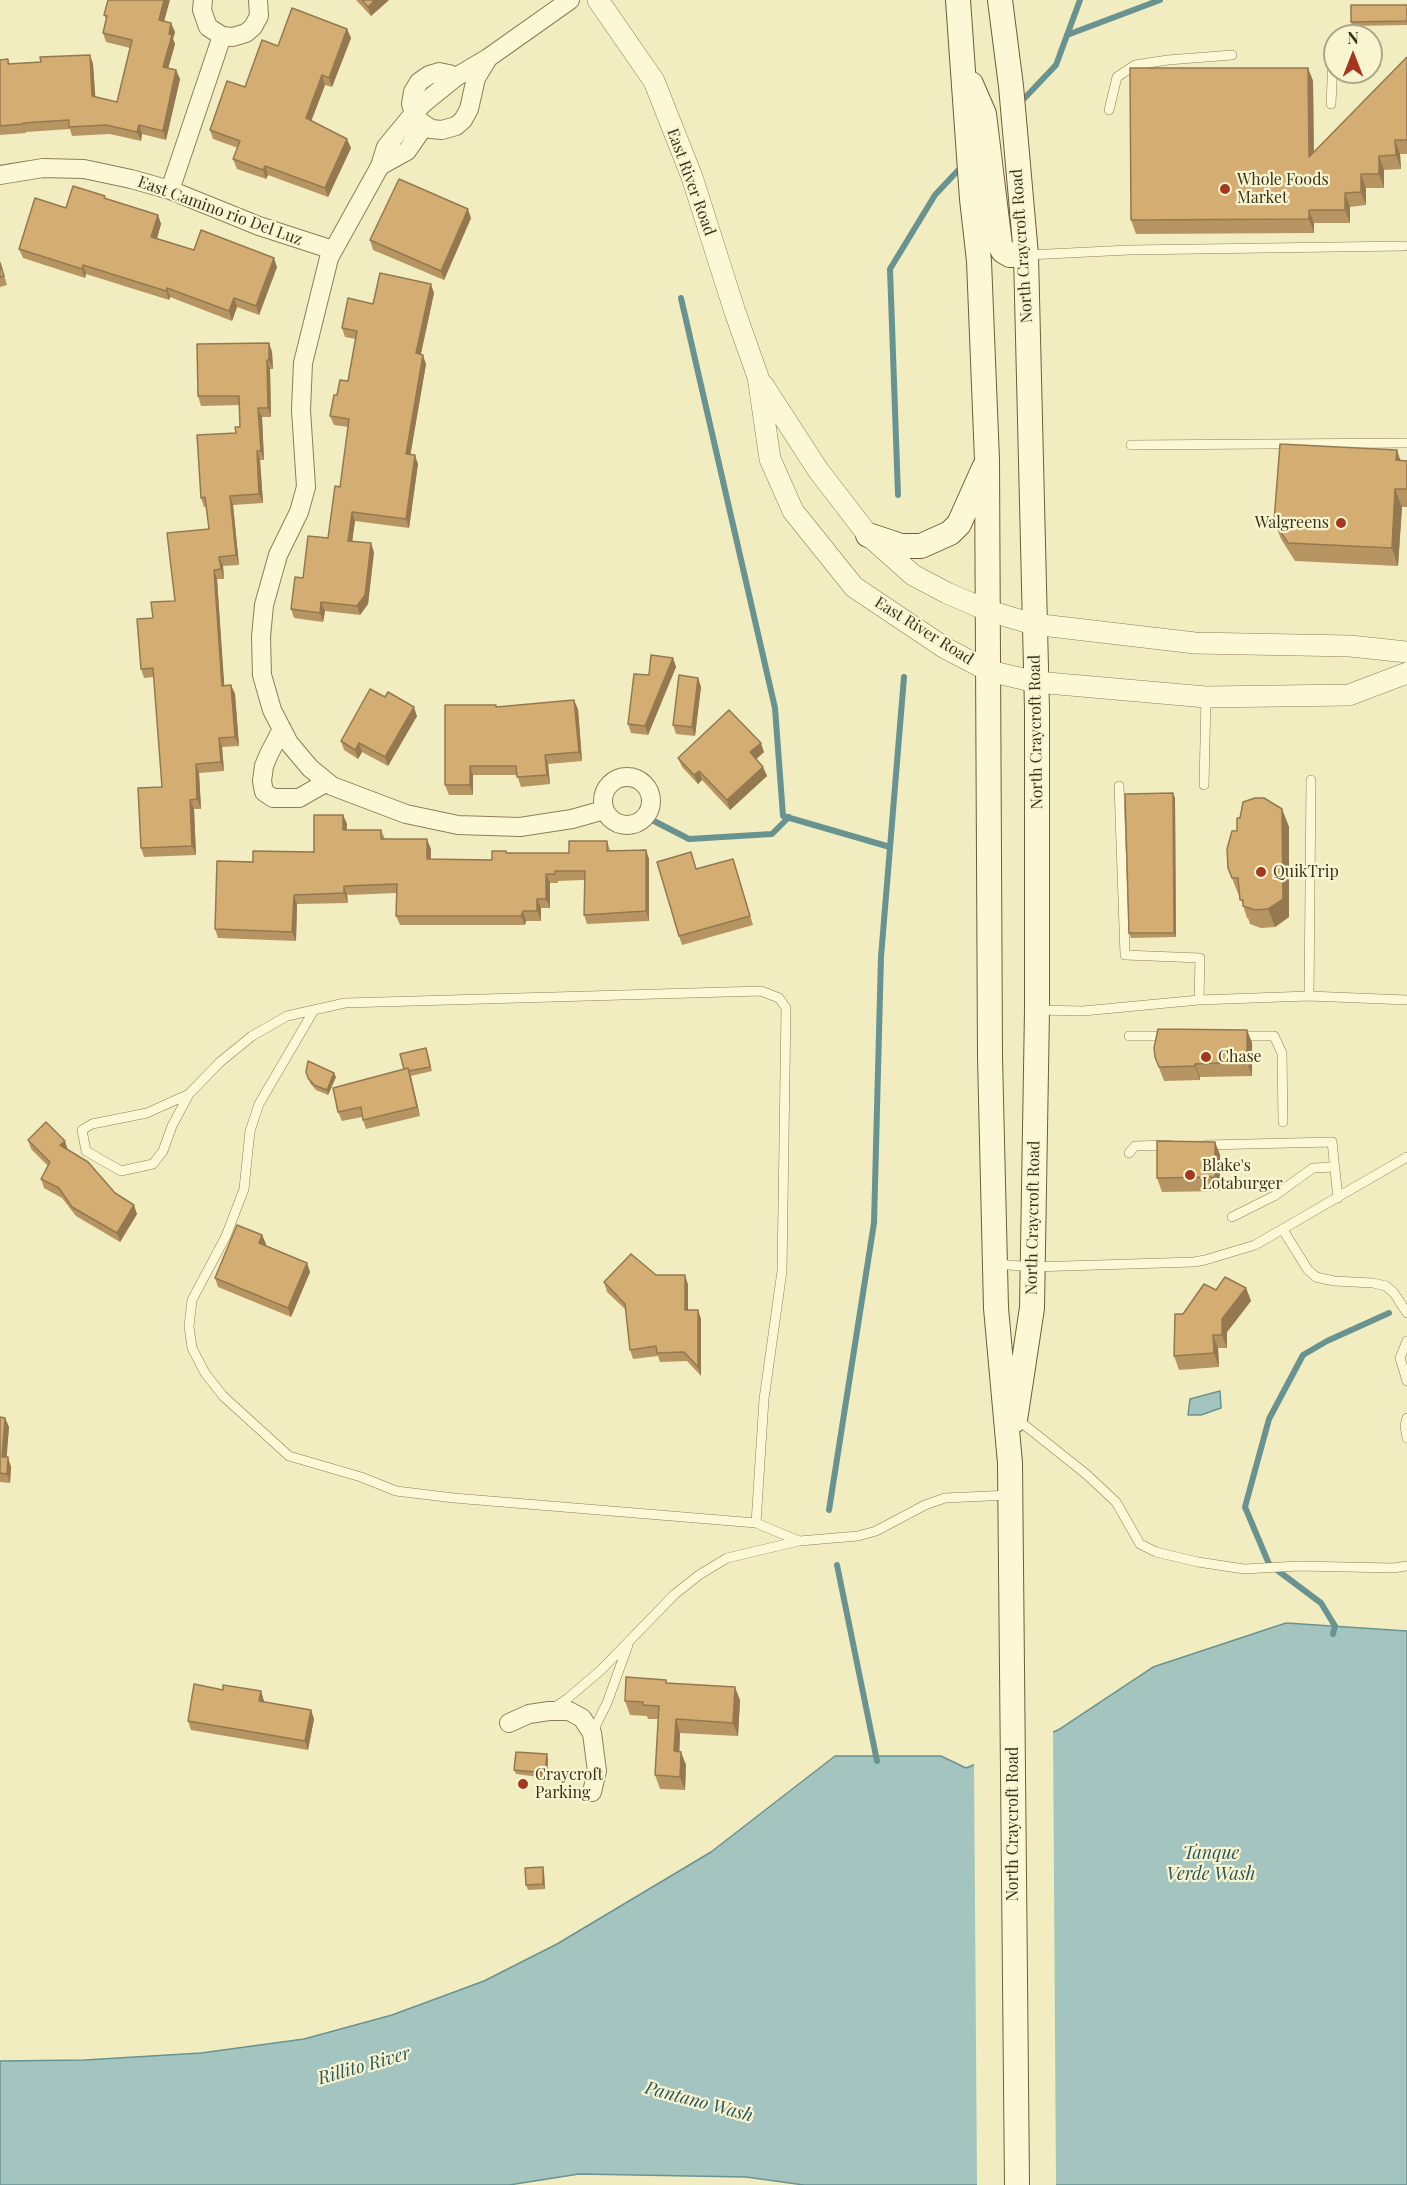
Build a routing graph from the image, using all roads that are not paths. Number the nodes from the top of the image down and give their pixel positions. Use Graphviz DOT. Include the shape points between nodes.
graph roads {
  1 [pos="203,0"];
  2 [pos="258,0"];
  3 [pos="570,0"];
  4 [pos="598,0"];
  5 [pos="958,0"];
  6 [pos="1000,0"];
  7 [pos="222,36"];
  8 [pos="1232,55"];
  9 [pos="488,58"];
  10 [pos="964,71"];
  11 [pos="1332,84"];
  12 [pos="1331,104"];
  13 [pos="1109,110"];
  14 [pos="420,119"];
  15 [pos="0,175"];
  16 [pos="170,190"];
  17 [pos="1404,246"];
  18 [pos="333,250"];
  19 [pos="1026,255"];
  20 [pos="758,377"];
  21 [pos="1407,443"];
  22 [pos="1131,445"];
  23 [pos="987,460"];
  24 [pos="868,534"];
  25 [pos="989,611"];
  26 [pos="1034,624"];
  27 [pos="1407,652"];
  28 [pos="989,671"];
  29 [pos="1407,673"];
  30 [pos="1036,682"];
  31 [pos="1206,697"];
  32 [pos="282,729"];
  33 [pos="1311,780"];
  34 [pos="327,782"];
  35 [pos="1204,785"];
  36 [pos="1119,786"];
  37 [pos="604,810"];
  38 [pos="1309,996"];
  39 [pos="1199,1000"];
  40 [pos="1407,1000"];
  41 [pos="314,1010"];
  42 [pos="1037,1010"];
  43 [pos="1129,1036"];
  44 [pos="1174,1036"];
  45 [pos="1230,1036"];
  46 [pos="189,1094"];
  47 [pos="1283,1122"];
  48 [pos="1181,1145"];
  49 [pos="1193,1145"];
  50 [pos="1129,1153"];
  51 [pos="1407,1157"];
  52 [pos="1335,1167"];
  53 [pos="1338,1198"];
  54 [pos="1232,1217"];
  55 [pos="1283,1230"];
  56 [pos="994,1264"];
  57 [pos="1032,1267"];
  58 [pos="1407,1313"];
  59 [pos="1407,1341"];
  60 [pos="1407,1382"];
  61 [pos="1015,1417"];
  62 [pos="1407,1418"];
  63 [pos="1407,1438"];
  64 [pos="1010,1463"];
  65 [pos="1010,1495"];
  66 [pos="756,1523"];
  67 [pos="799,1541"];
  68 [pos="1407,1566"];
  69 [pos="630,1640"];
  70 [pos="549,1711"];
  71 [pos="509,1723"];
  72 [pos="592,1733"];
  73 [pos="592,1792"];
  74 [pos="1017,2185"];
  1 -- 7 [label="street" via="204,20"];
  2 -- 7 [label="street" via="259,16 253,27 233,37"];
  3 -- 9 [label="street"];
  4 -- 20 [label="street, East River Road" via="654,81 692,177"];
  5 -- 10 [label="main road, North Craycroft Road"];
  6 -- 19 [label="main road, North Craycroft Road"];
  7 -- 16 [label="street"];
  8 -- 13 [label="lane" via="1135,65 1117,77"];
  9 -- 14 [label="street" via="476,78 463,120 442,130 431,129"];
  9 -- 14 [label="street" via="456,77 439,72 422,79 413,92 411,104"];
  10 -- 19 [label="main road" via="984,114 1000,245 1010,255"];
  10 -- 23 [label="main road, North Craycroft Road" via="979,261"];
  11 -- 12 [label="lane"];
  14 -- 18 [label="street" via="407,151 380,166"];
  15 -- 16 [label="street, East Camino rio Del Luz" via="43,168 84,169"];
  16 -- 18 [label="street, East Camino rio Del Luz" via="259,226"];
  17 -- 19 [label="lane"];
  18 -- 32 [label="street" via="303,363 301,410 306,488 278,555 264,605 262,675"];
  19 -- 26 [label="main road, North Craycroft Road"];
  20 -- 24 [label="street, East River Road" via="818,470"];
  20 -- 28 [label="street, East River Road" via="770,459 793,511 854,587 945,648"];
  21 -- 22 [label="lane"];
  23 -- 24 [label="main road" via="959,524 950,533 921,546 901,546"];
  23 -- 25 [label="main road, North Craycroft Road"];
  24 -- 25 [label="street, East River Road" via="913,575"];
  25 -- 26 [label="street, East River Road"];
  25 -- 28 [label="main road, North Craycroft Road"];
  26 -- 27 [label="street, East River Road" via="1195,643 1350,646"];
  26 -- 30 [label="main road, North Craycroft Road"];
  28 -- 30 [label="street, East River Road"];
  28 -- 56 [label="main road, North Craycroft Road"];
  29 -- 31 [label="street, East River Road" via="1349,695"];
  30 -- 31 [label="street, East River Road"];
  30 -- 42 [label="main road, North Craycroft Road"];
  31 -- 35 [label="lane"];
  32 -- 34 [label="street" via="310,768"];
  32 -- 34 [label="street" via="264,766 264,792 273,798 299,798"];
  33 -- 38 [label="lane"];
  34 -- 37 [label="street" via="406,814 458,825 520,827"];
  36 -- 39 [label="lane" via="1125,955 1200,958"];
  38 -- 39 [label="lane"];
  38 -- 40 [label="lane"];
  39 -- 42 [label="lane" via="1083,1011"];
  41 -- 46 [label="lane" via="287,1016 252,1036"];
  41 -- 66 [label="lane" via="259,1104 250,1131 244,1189 226,1236 192,1300 192,1348 223,1396 289,1456 396,1491"];
  41 -- 66 [label="lane" via="345,1003 749,991 779,998 786,1008 782,1271 764,1399"];
  42 -- 57 [label="main road, North Craycroft Road"];
  43 -- 44 [label="lane"];
  45 -- 47 [label="lane" via="1275,1036 1282,1053"];
  46 -- 46 [label="lane" via="153,1164 121,1171 86,1151 82,1130 92,1124 147,1113"];
  48 -- 50 [label="lane" via="1135,1146"];
  49 -- 52 [label="lane" via="1332,1142"];
  51 -- 53 [label="lane"];
  52 -- 53 [label="lane"];
  52 -- 54 [label="lane" via="1313,1168 1274,1196"];
  53 -- 55 [label="lane"];
  55 -- 57 [label="lane" via="1255,1245 1194,1262"];
  55 -- 58 [label="lane" via="1316,1277 1386,1286"];
  56 -- 57 [label="lane"];
  56 -- 64 [label="main road, North Craycroft Road"];
  57 -- 61 [label="main road, North Craycroft Road" via="1032,1308"];
  59 -- 60 [label="lane" via="1400,1358"];
  61 -- 64 [label="main road, North Craycroft Road"];
  61 -- 68 [label="lane" via="1116,1502 1140,1544 1156,1552 1244,1569"];
  62 -- 63 [label="lane"];
  64 -- 65 [label="main road, North Craycroft Road"];
  65 -- 67 [label="lane" via="945,1498 876,1531"];
  65 -- 74 [label="main road, North Craycroft Road"];
  66 -- 67 [label="lane"];
  67 -- 69 [label="lane" via="727,1558 675,1594"];
  69 -- 70 [label="lane"];
  69 -- 72 [label="lane"];
  70 -- 71 [label="street"];
  70 -- 72 [label="street" via="575,1714"];
  72 -- 73 [label="street" via="597,1771"];
}
